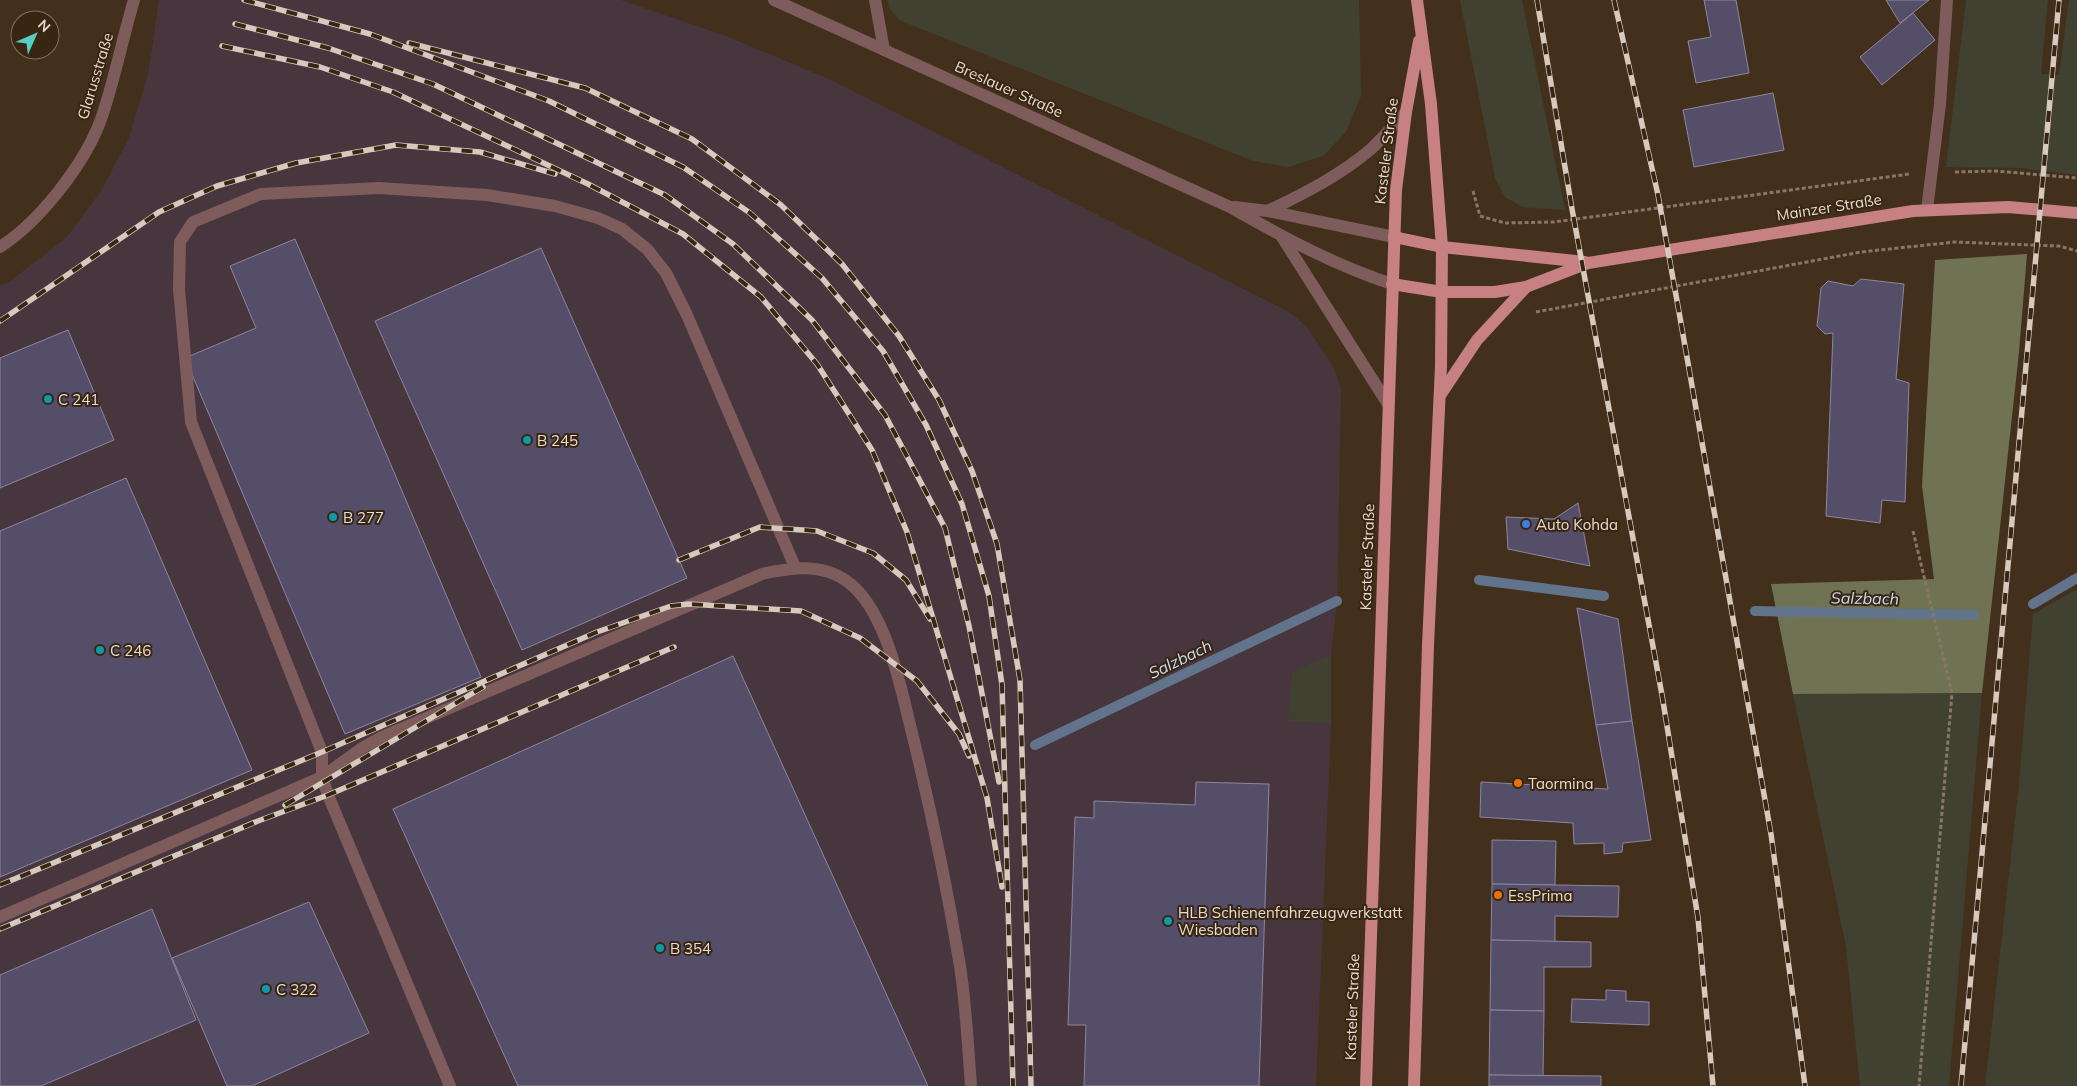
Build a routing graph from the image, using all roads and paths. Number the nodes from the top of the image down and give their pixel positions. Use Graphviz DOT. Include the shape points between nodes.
graph roads {
  1 [pos="134,0"];
  2 [pos="774,0"];
  3 [pos="874,0"];
  4 [pos="1417,0"];
  5 [pos="1947,0"];
  6 [pos="1421,31"];
  7 [pos="884,50"];
  8 [pos="1406,112"];
  9 [pos="1932,172"];
  10 [pos="2077,178"];
  11 [pos="1473,191"];
  12 [pos="1230,206"];
  13 [pos="1927,210"];
  14 [pos="1268,211"];
  15 [pos="2077,214"];
  16 [pos="1282,237"];
  17 [pos="1394,238"];
  18 [pos="1442,246"];
  19 [pos="0,247"];
  20 [pos="2077,251"];
  21 [pos="1563,266"];
  22 [pos="1392,284"];
  23 [pos="1526,287"];
  24 [pos="1442,292"];
  25 [pos="1526,314"];
  26 [pos="1439,396"];
  27 [pos="1388,404"];
  28 [pos="1913,531"];
  29 [pos="795,567"];
  30 [pos="322,777"];
  31 [pos="0,916"];
  32 [pos="450,1086"];
  33 [pos="972,1086"];
  34 [pos="1366,1086"];
  35 [pos="1414,1086"];
  36 [pos="1919,1086"];
  1 -- 19 [label="street, Glarusstraße" via="99,124 71,176 40,214"];
  2 -- 7 [label="street, Breslauer Straße"];
  3 -- 7 [label="street"];
  4 -- 6 [label="main road, Kasteler Straße"];
  5 -- 9 [label="street"];
  6 -- 8 [label="main road, Kasteler Straße"];
  6 -- 18 [label="main road, Kasteler Straße" via="1431,104"];
  7 -- 12 [label="street, Breslauer Straße"];
  8 -- 14 [label="street" via="1356,160"];
  8 -- 17 [label="main road, Kasteler Straße" via="1396,190"];
  9 -- 10 [label="path" via="1996,171"];
  9 -- 11 [label="path" via="1881,176 1554,222 1505,223 1480,216"];
  9 -- 13 [label="street"];
  12 -- 14 [label="street, Breslauer Straße"];
  12 -- 16 [label="street, Breslauer Straße"];
  13 -- 15 [label="main road, Mainzer Straße" via="2008,207"];
  13 -- 21 [label="main road, Mainzer Straße"];
  14 -- 17 [label="street, Breslauer Straße"];
  16 -- 22 [label="street, Breslauer Straße" via="1349,270"];
  16 -- 27 [label="street"];
  17 -- 18 [label="main road, Mainzer Straße"];
  17 -- 22 [label="main road, Kasteler Straße"];
  18 -- 21 [label="main road, Mainzer Straße"];
  18 -- 24 [label="main road, Kasteler Straße"];
  20 -- 25 [label="path" via="2060,246 1955,242 1869,251"];
  21 -- 23 [label="main road, Mainzer Straße"];
  22 -- 24 [label="main road, Mainzer Straße"];
  22 -- 27 [label="main road, Kasteler Straße"];
  23 -- 24 [label="main road, Mainzer Straße" via="1496,292"];
  23 -- 26 [label="main road" via="1477,340"];
  24 -- 26 [label="main road, Kasteler Straße"];
  26 -- 35 [label="main road, Kasteler Straße"];
  27 -- 34 [label="main road, Kasteler Straße"];
  28 -- 36 [label="path" via="1952,693"];
  29 -- 30 [label="street" via="762,574 382,737"];
  29 -- 30 [label="street" via="666,273 646,249 622,229 598,218 555,206 487,195 379,188 261,194 192,222 180,242 179,289 191,422 322,752"];
  29 -- 33 [label="street" via="814,567 853,586 867,603 892,662 935,826 960,968"];
  30 -- 31 [label="street"];
  30 -- 32 [label="street"];
}
